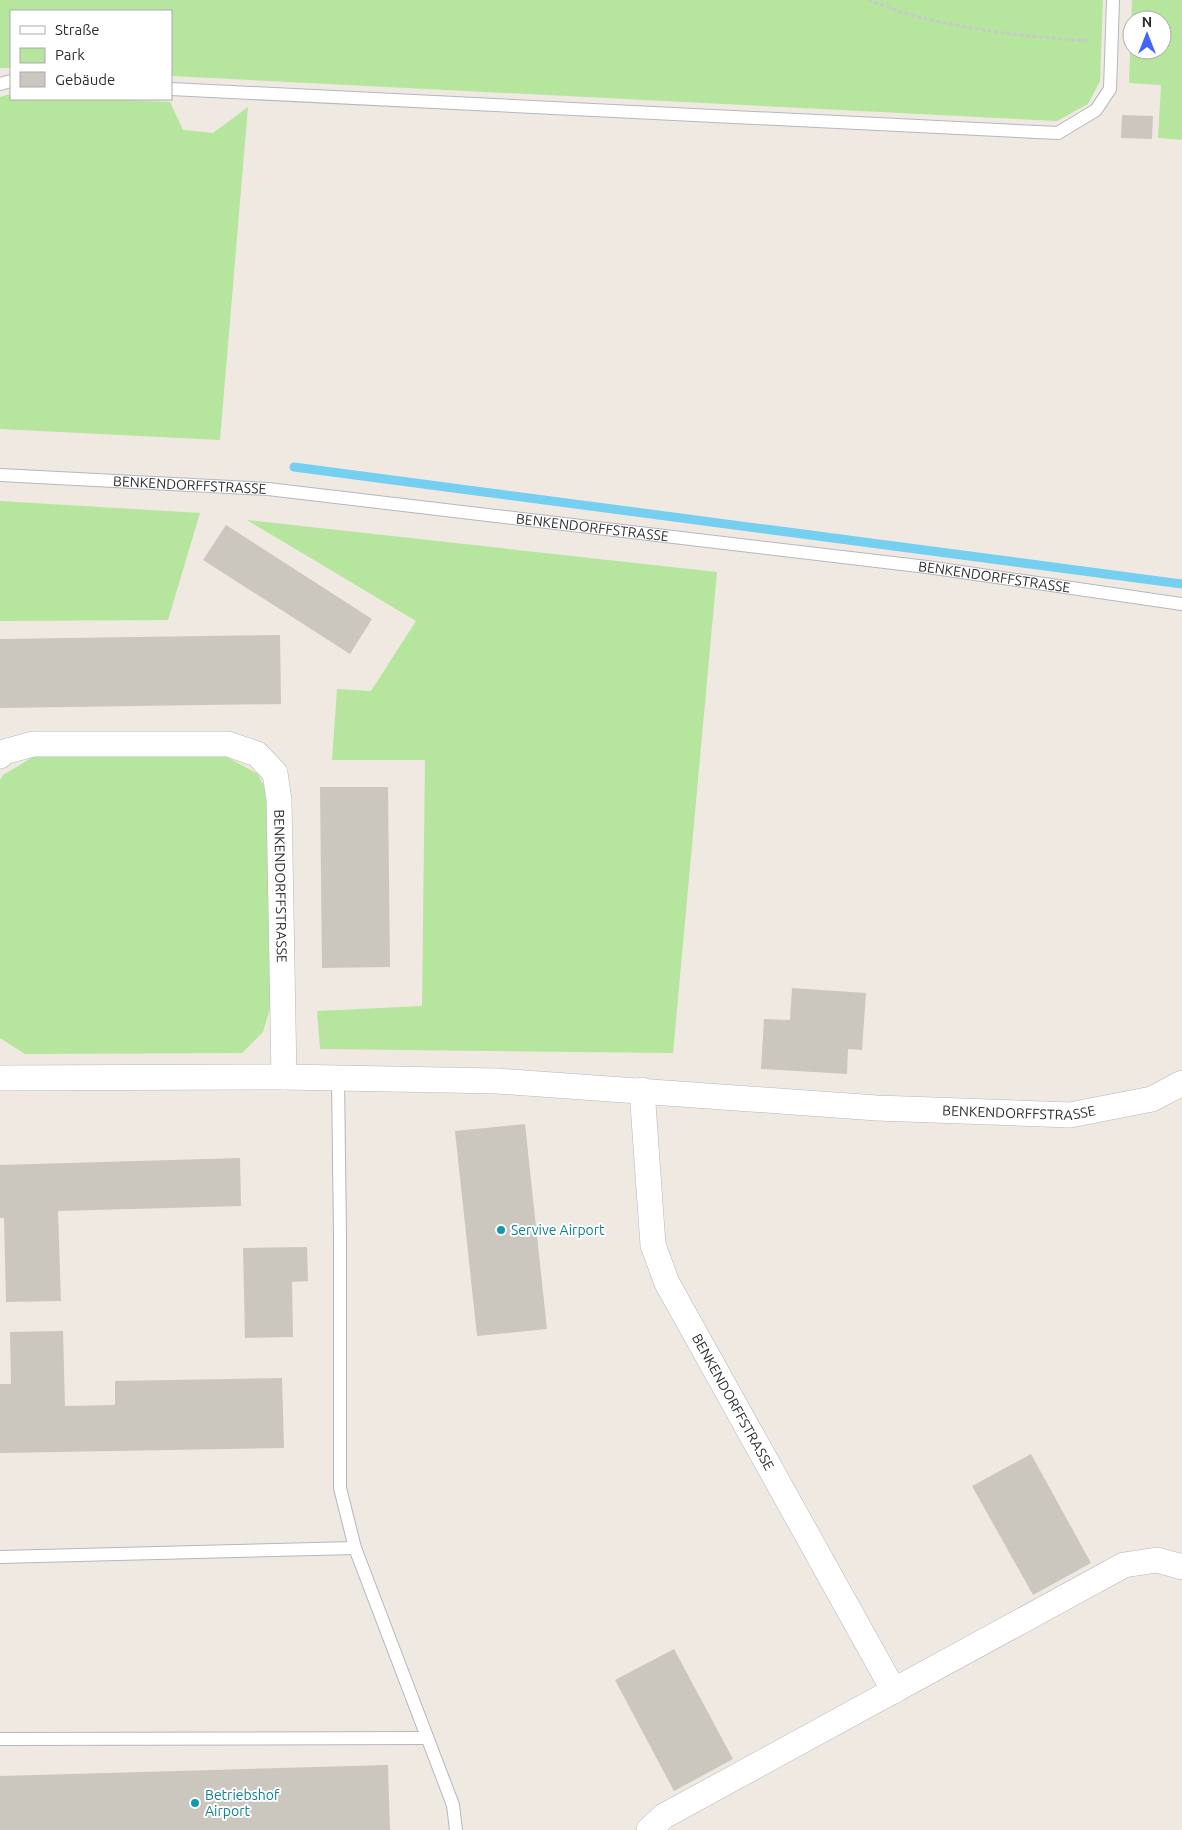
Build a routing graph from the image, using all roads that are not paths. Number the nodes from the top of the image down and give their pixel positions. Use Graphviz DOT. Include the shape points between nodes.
graph roads {
  1 [pos="1113,0"];
  2 [pos="172,89"];
  3 [pos="0,475"];
  4 [pos="1182,604"];
  5 [pos="0,756"];
  6 [pos="0,1078"];
  7 [pos="284,1078"];
  8 [pos="338,1078"];
  9 [pos="1182,1083"];
  10 [pos="642,1090"];
  11 [pos="355,1548"];
  12 [pos="0,1556"];
  13 [pos="1182,1567"];
  14 [pos="894,1691"];
  15 [pos="427,1738"];
  16 [pos="0,1740"];
  17 [pos="456,1830"];
  18 [pos="650,1830"];
  1 -- 2 [label="lane" via="1110,89 1096,110 1058,133"];
  3 -- 4 [label="lane, BENKENDORFFSTRASSE" via="268,489 917,566"];
  5 -- 7 [label="street, BENKENDORFFSTRASSE" via="33,744 228,744 257,754 275,773 280,800"];
  6 -- 7 [label="street, BENKENDORFFSTRASSE"];
  7 -- 8 [label="street, BENKENDORFFSTRASSE"];
  8 -- 10 [label="street, BENKENDORFFSTRASSE" via="497,1081"];
  8 -- 11 [label="lane" via="340,1488"];
  9 -- 10 [label="street, BENKENDORFFSTRASSE" via="1152,1099 1070,1115 877,1108"];
  10 -- 14 [label="street, BENKENDORFFSTRASSE" via="653,1245 667,1283"];
  11 -- 12 [label="lane"];
  11 -- 15 [label="lane"];
  13 -- 14 [label="street" via="1157,1560 1124,1565"];
  14 -- 18 [label="street" via="664,1816"];
  15 -- 16 [label="lane"];
  15 -- 17 [label="lane" via="453,1805"];
}
